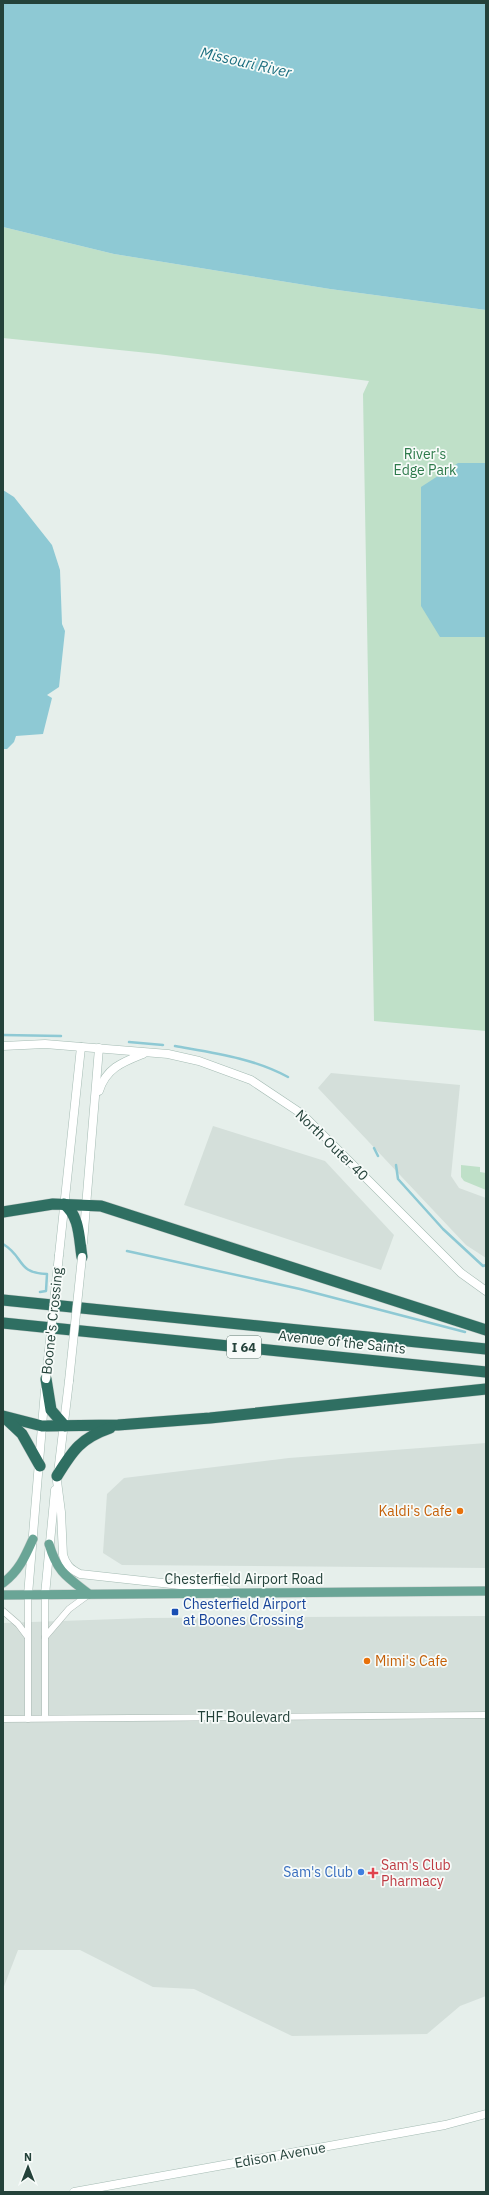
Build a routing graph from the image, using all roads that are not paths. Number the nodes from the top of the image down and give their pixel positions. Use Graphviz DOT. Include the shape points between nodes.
graph roads {
  1 [pos="3,1046"];
  2 [pos="82,1047"];
  3 [pos="99,1048"];
  4 [pos="146,1053"];
  5 [pos="95,1105"];
  6 [pos="64,1204"];
  7 [pos="87,1205"];
  8 [pos="3,1212"];
  9 [pos="82,1257"];
  10 [pos="486,1291"];
  11 [pos="3,1300"];
  12 [pos="3,1323"];
  13 [pos="486,1330"];
  14 [pos="486,1349"];
  15 [pos="486,1372"];
  16 [pos="46,1379"];
  17 [pos="486,1389"];
  18 [pos="3,1416"];
  19 [pos="118,1425"];
  20 [pos="42,1426"];
  21 [pos="65,1426"];
  22 [pos="40,1466"];
  23 [pos="57,1478"];
  24 [pos="33,1540"];
  25 [pos="49,1544"];
  26 [pos="3,1583"];
  27 [pos="242,1592"];
  28 [pos="484,1593"];
  29 [pos="89,1594"];
  30 [pos="3,1595"];
  31 [pos="28,1595"];
  32 [pos="45,1595"];
  33 [pos="3,1611"];
  34 [pos="27,1636"];
  35 [pos="45,1636"];
  36 [pos="486,1715"];
  37 [pos="45,1718"];
  38 [pos="3,1719"];
  39 [pos="28,1719"];
  40 [pos="486,2114"];
  41 [pos="74,2192"];
  1 -- 2 [label="street, North Outer 40" via="45,1044"];
  2 -- 3 [label="street, North Outer 40"];
  2 -- 6 [label="street, Boone's Crossing"];
  3 -- 4 [label="street, North Outer 40"];
  3 -- 5 [label="street, Boone's Crossing"];
  4 -- 5 [label="street" via="113,1068 102,1082"];
  4 -- 10 [label="street, North Outer 40" via="192,1059 228,1070 251,1080 296,1110 461,1273"];
  5 -- 7 [label="street, Boone's Crossing"];
  6 -- 7 [label="highway"];
  6 -- 8 [label="highway"];
  6 -- 9 [label="highway" via="74,1213"];
  6 -- 16 [label="street, Boone's Crossing, bridge"];
  7 -- 9 [label="street, Boone's Crossing"];
  7 -- 13 [label="highway" via="101,1206"];
  9 -- 21 [label="street, Boone's Crossing, bridge"];
  11 -- 14 [label="highway, Avenue of the Saints / I 64"];
  12 -- 15 [label="highway, Avenue of the Saints / I 64"];
  16 -- 20 [label="street, Boone's Crossing"];
  16 -- 21 [label="highway" via="51,1410"];
  17 -- 19 [label="highway"];
  18 -- 20 [label="highway"];
  18 -- 22 [label="highway" via="22,1434"];
  19 -- 21 [label="highway"];
  19 -- 23 [label="highway" via="94,1433 82,1441 73,1450"];
  20 -- 21 [label="highway"];
  20 -- 22 [label="street, Boone's Crossing"];
  21 -- 23 [label="street, Boone's Crossing"];
  22 -- 24 [label="street, Boone's Crossing"];
  23 -- 25 [label="street, Boone's Crossing"];
  23 -- 27 [label="street" via="63,1555 72,1570 80,1574"];
  24 -- 26 [label="main road" via="20,1566"];
  24 -- 31 [label="street, Boone's Crossing"];
  25 -- 29 [label="main road" via="54,1562 62,1572"];
  25 -- 32 [label="street, Boone's Crossing"];
  27 -- 28 [label="main road, Chesterfield Airport Road"];
  27 -- 29 [label="main road, Chesterfield Airport Road"];
  29 -- 32 [label="main road, Chesterfield Airport Road"];
  29 -- 35 [label="street" via="69,1609"];
  30 -- 31 [label="main road, Chesterfield Airport Road"];
  31 -- 32 [label="main road, Chesterfield Airport Road"];
  31 -- 34 [label="street"];
  32 -- 35 [label="street"];
  33 -- 34 [label="street"];
  34 -- 39 [label="street"];
  35 -- 37 [label="street"];
  36 -- 37 [label="street, THF Boulevard"];
  37 -- 39 [label="street, THF Boulevard"];
  38 -- 39 [label="street, THF Boulevard"];
  40 -- 41 [label="street, Edison Avenue" via="445,2125"];
}
